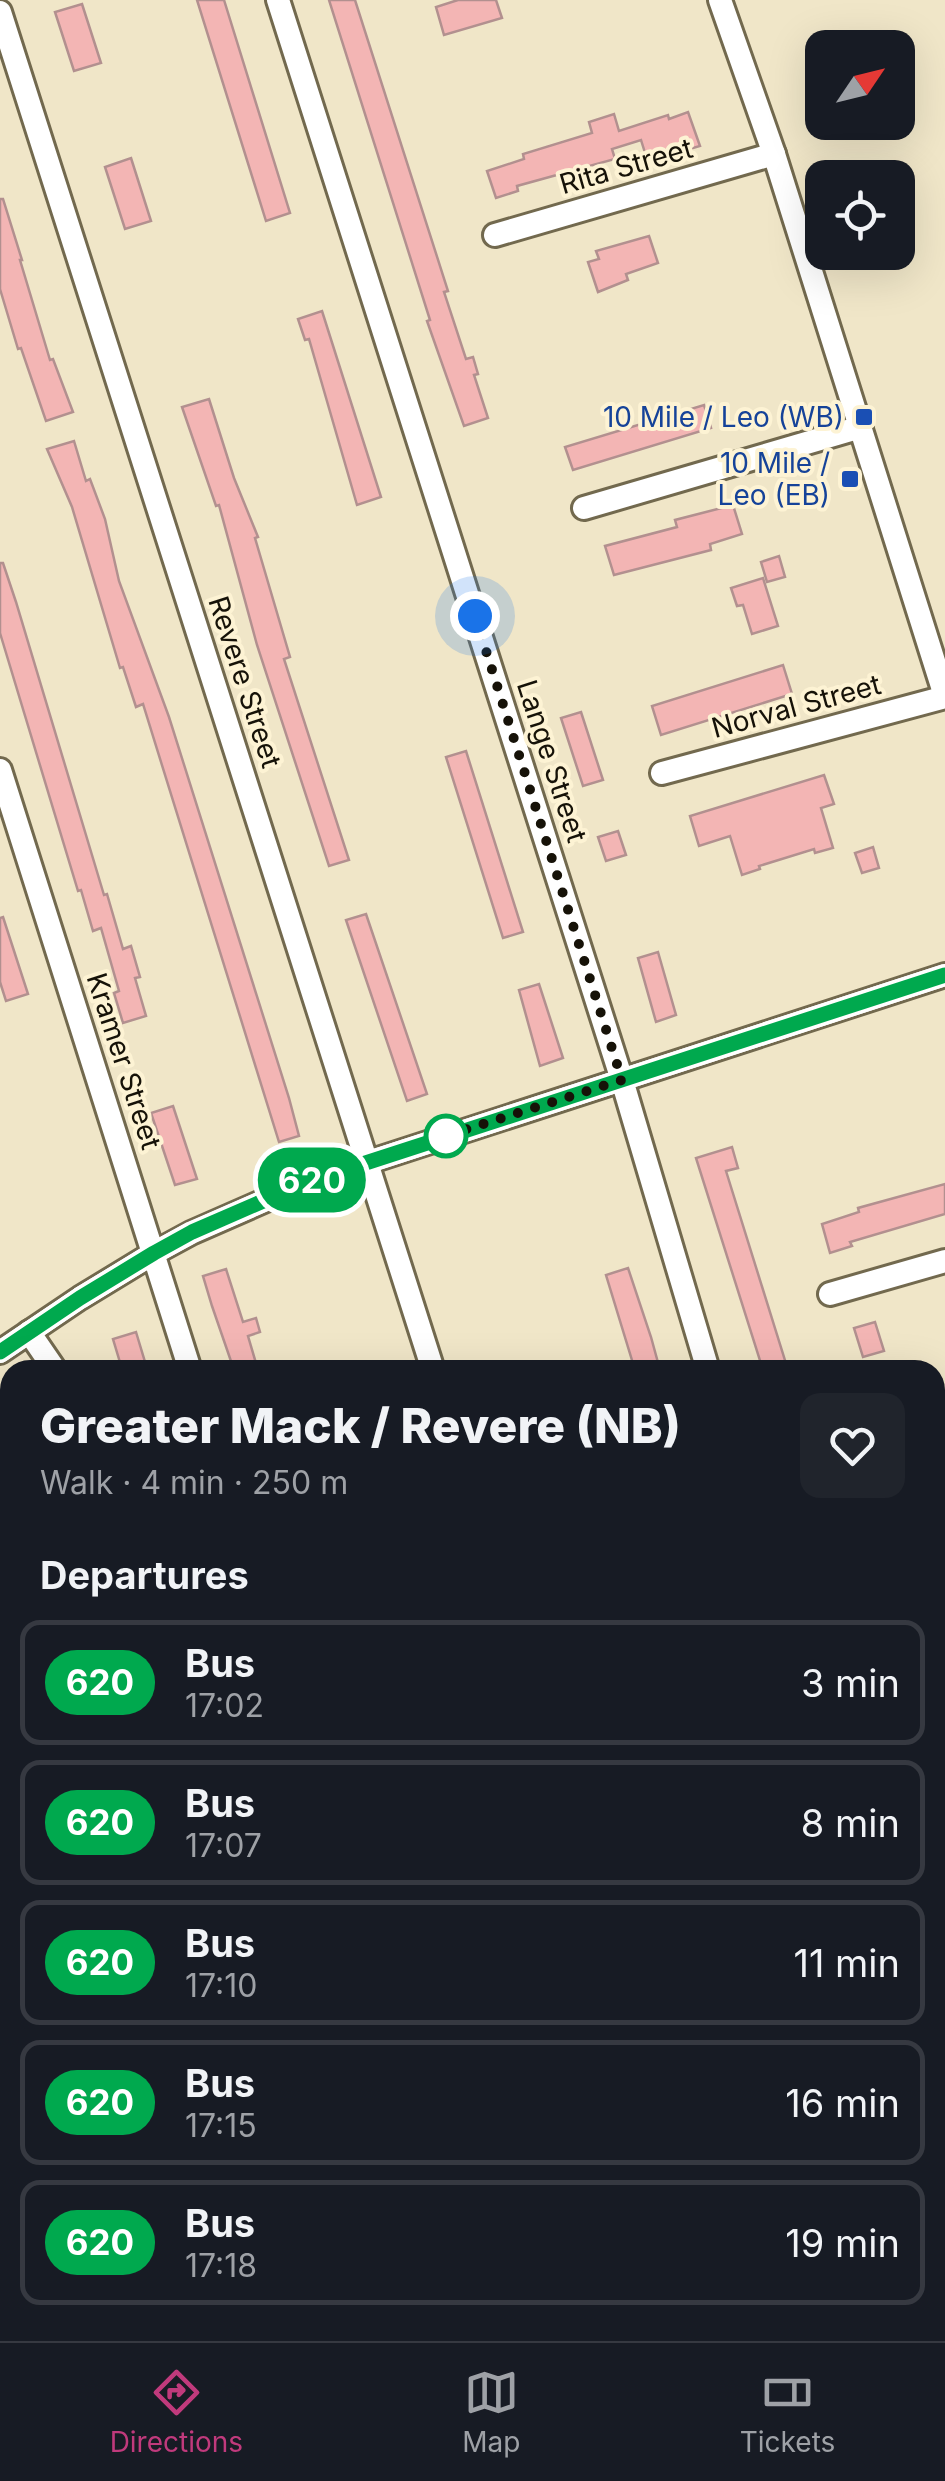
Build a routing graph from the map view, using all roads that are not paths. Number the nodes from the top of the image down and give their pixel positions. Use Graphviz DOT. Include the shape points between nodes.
graph roads {
  1 [pos="278,0"];
  2 [pos="720,0"];
  3 [pos="0,12"];
  4 [pos="774,154"];
  5 [pos="495,235"];
  6 [pos="861,427"];
  7 [pos="584,508"];
  8 [pos="945,697"];
  9 [pos="0,770"];
  10 [pos="662,773"];
  11 [pos="945,976"];
  12 [pos="622,1080"];
  13 [pos="366,1161"];
  14 [pos="154,1253"];
  15 [pos="945,1260"];
  16 [pos="830,1294"];
  17 [pos="29,1332"];
  18 [pos="0,1352"];
  19 [pos="48,1360"];
  20 [pos="187,1360"];
  21 [pos="429,1360"];
  22 [pos="705,1360"];
  1 -- 12 [label="street, Lange Street"];
  2 -- 4 [label="street"];
  3 -- 13 [label="street, Revere Street"];
  4 -- 5 [label="street, Rita Street"];
  4 -- 6 [label="street"];
  6 -- 7 [label="street"];
  6 -- 8 [label="street"];
  8 -- 10 [label="street, Norval Street"];
  9 -- 14 [label="street, Kramer Street"];
  11 -- 12 [label="street"];
  12 -- 13 [label="street"];
  12 -- 22 [label="street, Lange Street"];
  13 -- 14 [label="street" via="261,1200"];
  13 -- 21 [label="street, Revere Street"];
  14 -- 17 [label="street"];
  14 -- 20 [label="street, Kramer Street"];
  15 -- 16 [label="street"];
  17 -- 18 [label="street"];
  17 -- 19 [label="street"];
}
